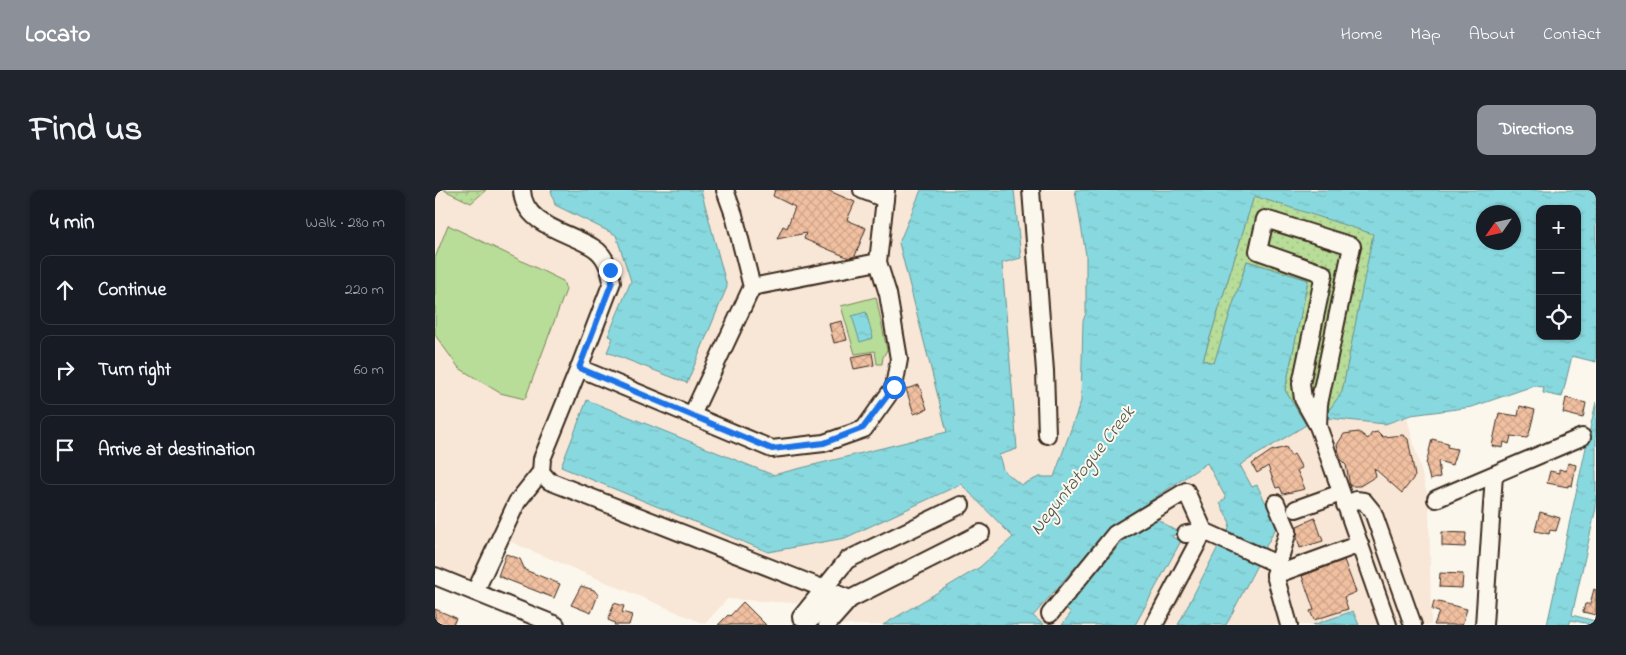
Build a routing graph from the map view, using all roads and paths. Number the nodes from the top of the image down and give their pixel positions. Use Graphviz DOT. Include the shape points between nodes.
graph roads {
  1 [pos="522,190"];
  2 [pos="725,190"];
  3 [pos="863,190"];
  4 [pos="1031,190"];
  5 [pos="885,194"];
  6 [pos="878,262"];
  7 [pos="1324,274"];
  8 [pos="1344,278"];
  9 [pos="752,287"];
  10 [pos="579,368"];
  11 [pos="692,415"];
  12 [pos="1318,426"];
  13 [pos="1047,435"];
  14 [pos="1582,437"];
  15 [pos="541,472"];
  16 [pos="1494,475"];
  17 [pos="1343,498"];
  18 [pos="1436,500"];
  19 [pos="1276,503"];
  20 [pos="961,505"];
  21 [pos="1297,509"];
  22 [pos="1204,531"];
  23 [pos="981,533"];
  24 [pos="1186,534"];
  25 [pos="1359,544"];
  26 [pos="1276,570"];
  27 [pos="435,576"];
  28 [pos="475,592"];
  29 [pos="837,594"];
  30 [pos="1049,614"];
  31 [pos="797,621"];
  32 [pos="556,625"];
  33 [pos="827,625"];
  34 [pos="1153,625"];
  35 [pos="1289,625"];
  36 [pos="1388,625"];
  37 [pos="1413,625"];
  38 [pos="1484,625"];
  1 -- 10 [label="street" via="522,199 532,215 595,248 610,270 612,282"];
  2 -- 9 [label="street"];
  3 -- 5 [label="street"];
  4 -- 13 [label="street"];
  5 -- 6 [label="street"];
  6 -- 9 [label="street"];
  6 -- 11 [label="street" via="888,294 899,358 894,387 863,428 824,443 772,449"];
  7 -- 8 [label="street"];
  7 -- 8 [label="street" via="1258,251 1265,219 1352,246"];
  7 -- 12 [label="street" via="1301,384 1303,399"];
  8 -- 12 [label="street" via="1319,404"];
  9 -- 11 [label="street"];
  10 -- 11 [label="street"];
  10 -- 15 [label="street" via="542,458"];
  12 -- 17 [label="street"];
  14 -- 16 [label="street"];
  15 -- 28 [label="street" via="523,492"];
  15 -- 29 [label="street" via="549,481"];
  16 -- 18 [label="street"];
  16 -- 38 [label="street"];
  17 -- 21 [label="street"];
  17 -- 25 [label="street"];
  17 -- 37 [label="street" via="1364,501 1373,512"];
  19 -- 26 [label="street" via="1288,531"];
  20 -- 29 [label="street" via="847,560"];
  22 -- 24 [label="street"];
  22 -- 26 [label="street"];
  22 -- 30 [label="street" via="1186,491 1115,534"];
  22 -- 34 [label="street"];
  23 -- 29 [label="street"];
  25 -- 26 [label="street"];
  25 -- 36 [label="street"];
  26 -- 35 [label="street"];
  27 -- 28 [label="street"];
  28 -- 32 [label="street"];
  29 -- 31 [label="street"];
  29 -- 33 [label="street"];
}
